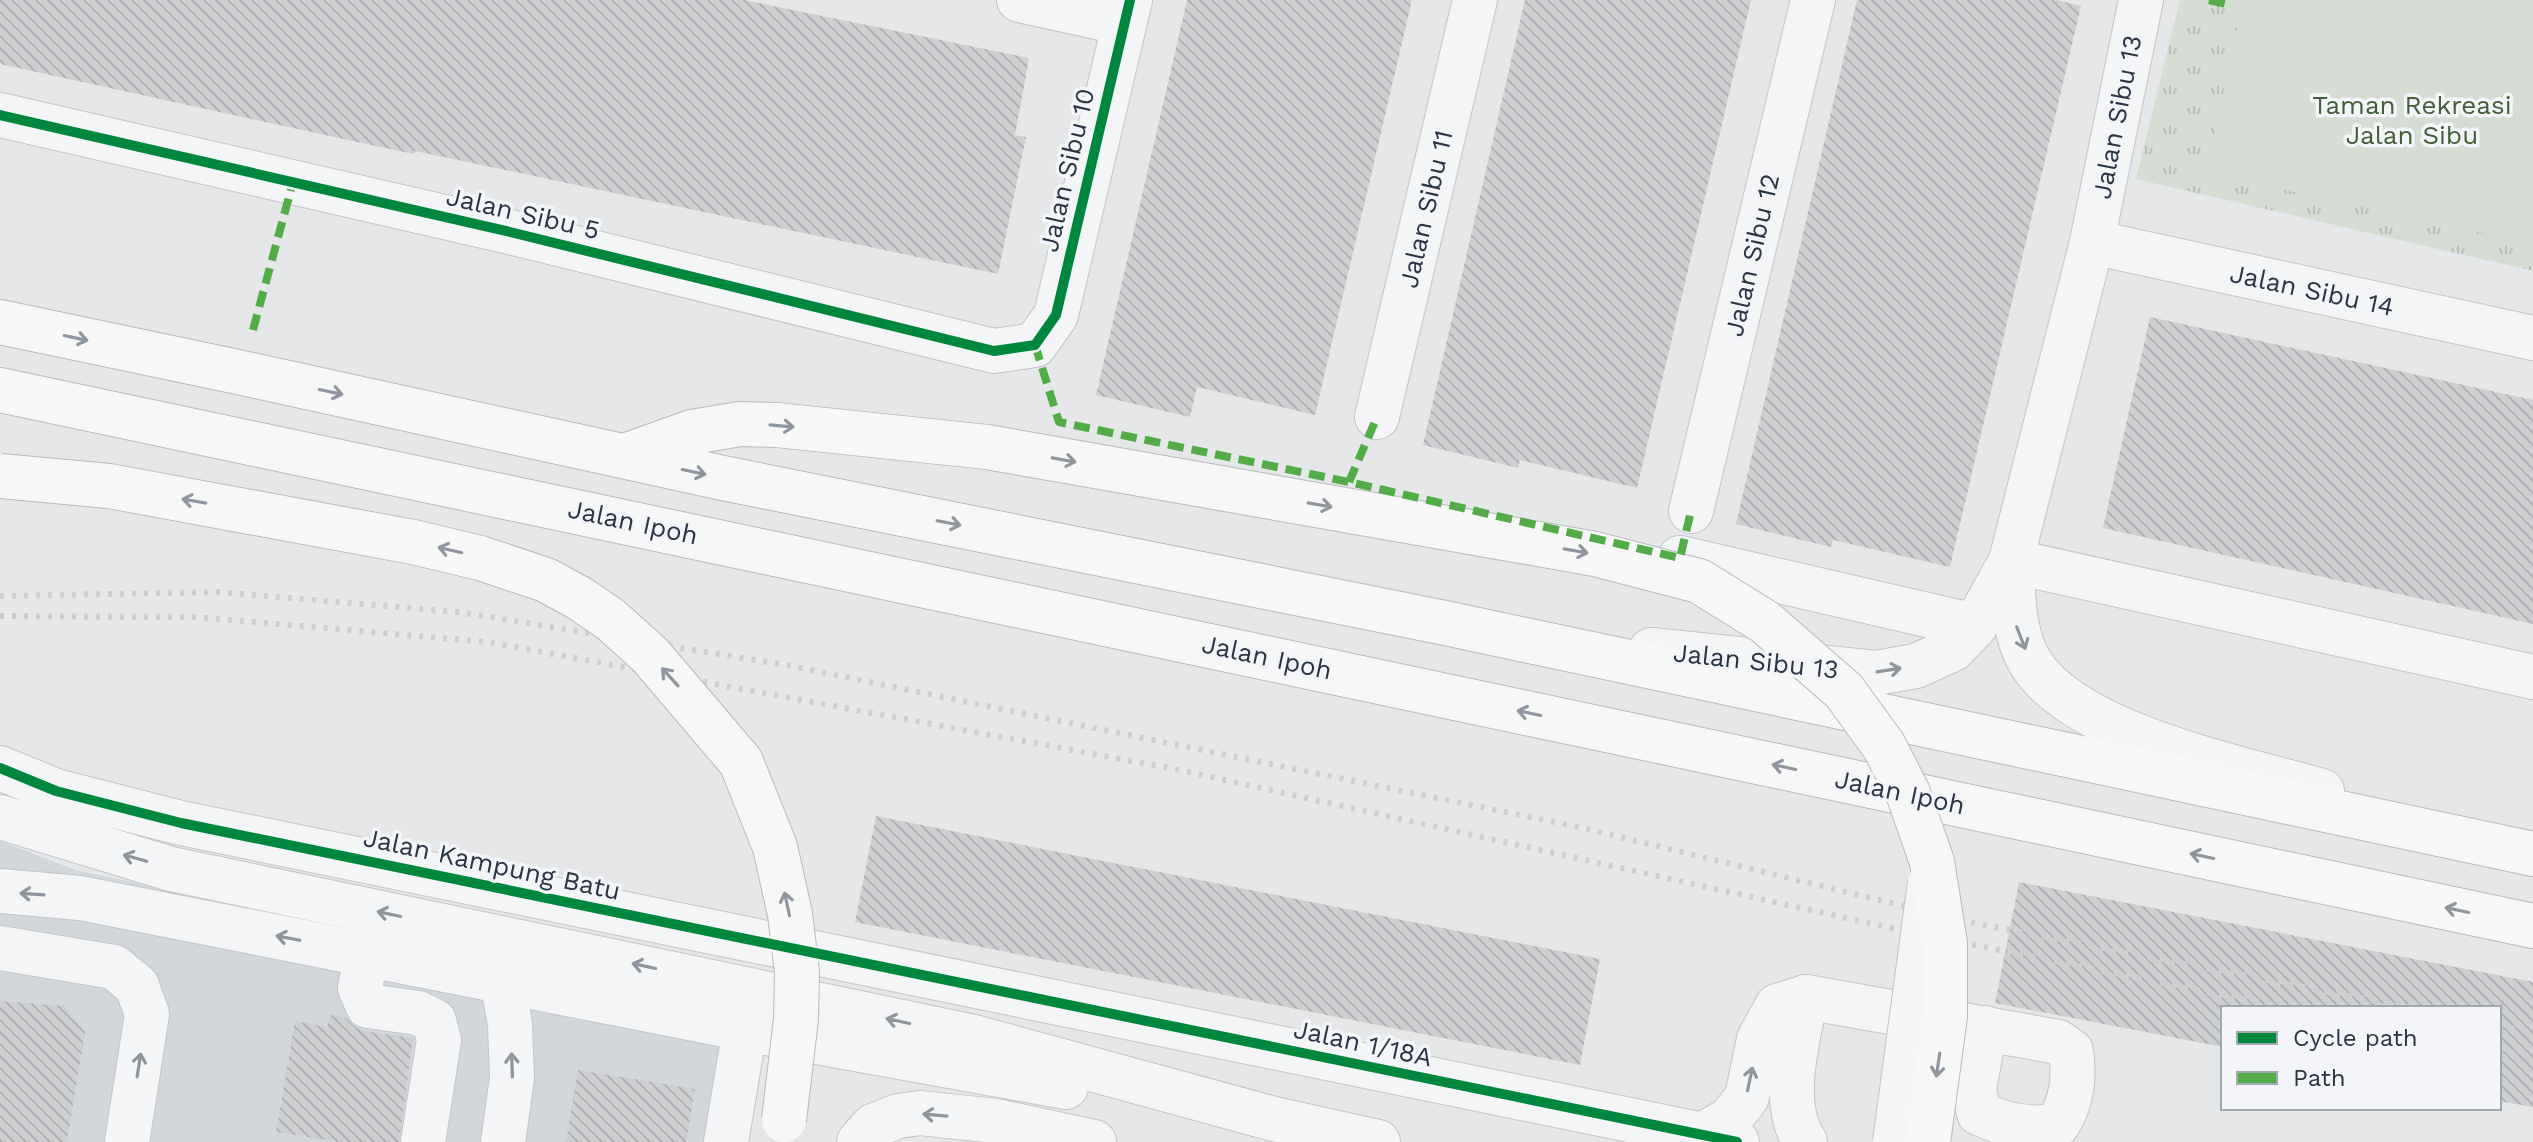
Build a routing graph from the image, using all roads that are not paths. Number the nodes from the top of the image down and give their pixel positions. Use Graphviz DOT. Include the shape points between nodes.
graph roads {
  1 [pos="1019,0"];
  2 [pos="1475,0"];
  3 [pos="1813,0"];
  4 [pos="2141,0"];
  5 [pos="1127,11"];
  6 [pos="0,115"];
  7 [pos="2092,242"];
  8 [pos="0,322"];
  9 [pos="2533,338"];
  10 [pos="1035,345"];
  11 [pos="0,390"];
  12 [pos="0,400"];
  13 [pos="57,401"];
  14 [pos="1377,417"];
  15 [pos="625,456"];
  16 [pos="0,476"];
  17 [pos="1691,511"];
  18 [pos="1680,558"];
  19 [pos="2011,561"];
  20 [pos="1450,624"];
  21 [pos="1975,626"];
  22 [pos="2533,677"];
  23 [pos="0,768"];
  24 [pos="0,817"];
  25 [pos="2450,838"];
  26 [pos="2533,854"];
  27 [pos="1932,862"];
  28 [pos="0,891"];
  29 [pos="2533,926"];
  30 [pos="0,948"];
  31 [pos="367,953"];
  32 [pos="502,980"];
  33 [pos="979,986"];
  34 [pos="1806,997"];
  35 [pos="1985,1028"];
  36 [pos="745,1029"];
  37 [pos="996,1076"];
  38 [pos="1274,1119"];
  39 [pos="996,1121"];
  40 [pos="784,1135"];
  41 [pos="1720,1138"];
  42 [pos="127,1142"];
  43 [pos="423,1142"];
  44 [pos="503,1142"];
  45 [pos="726,1142"];
  46 [pos="859,1142"];
  47 [pos="1094,1142"];
  48 [pos="1378,1142"];
  49 [pos="1805,1142"];
  50 [pos="1895,1142"];
  51 [pos="1928,1142"];
  1 -- 5 [label="street"];
  2 -- 14 [label="street, Jalan Sibu 11"];
  3 -- 17 [label="street, Jalan Sibu 12"];
  4 -- 7 [label="street, Jalan Sibu 13"];
  5 -- 10 [label="street, Jalan Sibu 10" via="1056,315"];
  6 -- 10 [label="street, Jalan Sibu 5" via="994,351"];
  7 -- 9 [label="street, Jalan Sibu 14"];
  7 -- 19 [label="street, Jalan Sibu 13"];
  8 -- 15 [label="highway, one-way"];
  11 -- 13 [label="highway, Jalan Ipoh"];
  12 -- 13 [label="highway"];
  29 -- 13 [label="highway, Jalan Ipoh, one-way"];
  15 -- 20 [label="highway, one-way"];
  15 -- 27 [label="highway, one-way, bridge" via="692,432 740,424 987,447 1595,554 1699,581 1765,622 1844,691 1884,746 1908,793"];
  40 -- 16 [label="highway, one-way, bridge" via="797,972 775,847 741,762 650,655 610,619 546,580 413,542 109,486"];
  18 -- 21 [label="street"];
  19 -- 21 [label="street, Jalan Sibu 13"];
  19 -- 22 [label="street"];
  19 -- 25 [label="street, Jalan Sibu 13, one-way" via="2016,625 2030,662 2056,694 2102,722 2171,748 2363,803"];
  20 -- 21 [label="street, Jalan Sibu 13, one-way" via="1876,673 1916,666 1953,649"];
  20 -- 25 [label="highway"];
  23 -- 33 [label="street, Jalan Kampung Batu" via="56,791 181,823"];
  38 -- 24 [label="street, one-way" via="974,1037 171,869"];
  25 -- 26 [label="highway"];
  27 -- 50 [label="street, bridge"];
  27 -- 51 [label="highway, one-way, bridge" via="1945,943 1945,1016"];
  31 -- 28 [label="street, one-way" via="80,898"];
  42 -- 30 [label="street, one-way" via="147,1014 137,986 114,967"];
  31 -- 32 [label="street"];
  31 -- 43 [label="street" via="360,988 368,1006 418,1013 434,1021 439,1040"];
  32 -- 36 [label="street"];
  44 -- 32 [label="street, one-way" via="512,1078"];
  33 -- 41 [label="street, Jalan 1/18A"];
  34 -- 35 [label="street"];
  41 -- 34 [label="street, one-way" via="1747,1097 1759,1039 1777,1006"];
  34 -- 49 [label="street" via="1791,1102"];
  36 -- 37 [label="street"];
  36 -- 45 [label="street"];
  37 -- 38 [label="street"];
  37 -- 39 [label="street"];
  38 -- 48 [label="street"];
  39 -- 46 [label="street, one-way" via="920,1113 898,1116 873,1126"];
  39 -- 47 [label="street"];
}
